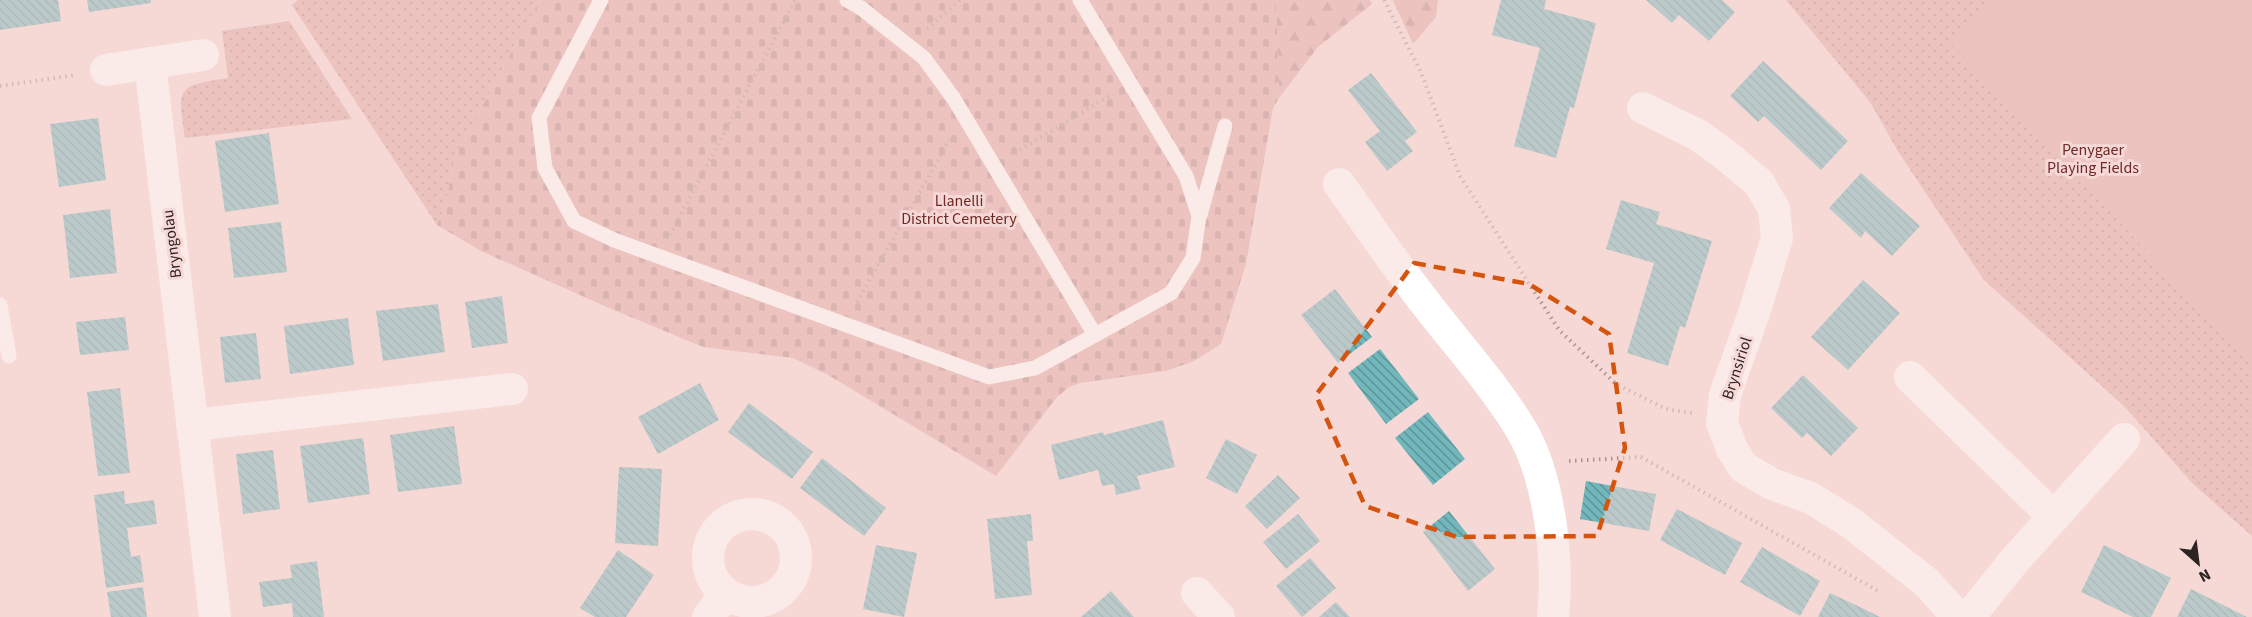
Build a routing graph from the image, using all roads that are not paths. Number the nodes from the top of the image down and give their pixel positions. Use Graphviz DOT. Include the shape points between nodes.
graph roads {
  1 [pos="601,0"];
  2 [pos="847,0"];
  3 [pos="1080,0"];
  4 [pos="202,55"];
  5 [pos="150,63"];
  6 [pos="106,70"];
  7 [pos="1643,108"];
  8 [pos="1225,126"];
  9 [pos="1339,184"];
  10 [pos="1199,216"];
  11 [pos="0,305"];
  12 [pos="1095,335"];
  13 [pos="9,356"];
  14 [pos="1910,377"];
  15 [pos="512,389"];
  16 [pos="192,425"];
  17 [pos="2124,440"];
  18 [pos="2054,517"];
  19 [pos="1197,592"];
  20 [pos="215,617"];
  21 [pos="1219,617"];
  22 [pos="1553,617"];
  23 [pos="1958,617"];
  24 [pos="1969,617"];
  1 -- 12 [label="lane" via="539,118 545,168 574,221 614,240 989,377 1035,368"];
  2 -- 12 [label="lane" via="924,58 964,115"];
  3 -- 10 [label="lane" via="1186,176"];
  4 -- 5 [label="street"];
  5 -- 6 [label="street"];
  5 -- 16 [label="street, Bryngolau"];
  7 -- 23 [label="street, Brynsiriol" via="1698,135 1727,156 1758,183 1774,209 1777,238 1725,395 1722,418 1732,449 1743,467 1772,484 1811,498 1851,523 1926,582"];
  8 -- 10 [label="lane"];
  9 -- 22 [label="street" via="1520,427 1539,469 1553,533"];
  10 -- 12 [label="lane" via="1193,258 1171,293"];
  11 -- 13 [label="lane"];
  14 -- 18 [label="street"];
  15 -- 16 [label="street"];
  16 -- 20 [label="street, Bryngolau"];
  17 -- 18 [label="street"];
  18 -- 24 [label="street"];
  19 -- 21 [label="street"];
}
